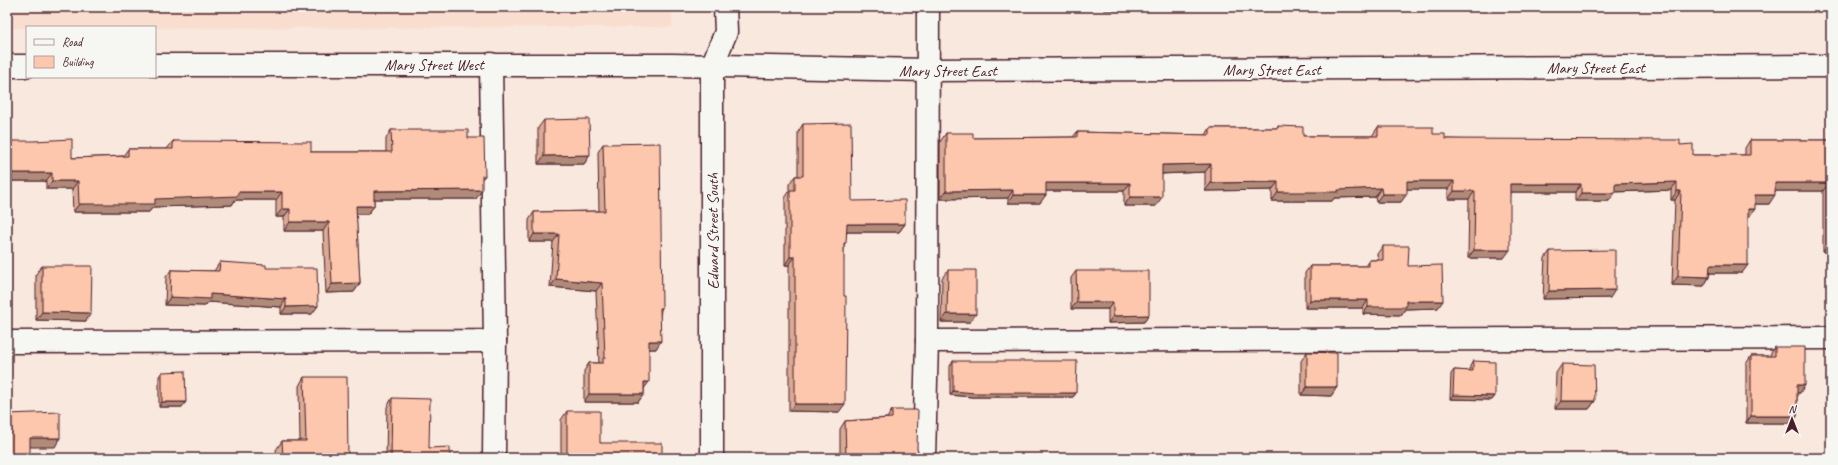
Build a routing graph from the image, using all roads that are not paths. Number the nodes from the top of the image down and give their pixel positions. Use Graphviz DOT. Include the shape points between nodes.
graph roads {
  1 [pos="725,7"];
  2 [pos="928,7"];
  3 [pos="491,64"];
  4 [pos="156,65"];
  5 [pos="7,66"];
  6 [pos="26,66"];
  7 [pos="712,66"];
  8 [pos="1831,66"];
  9 [pos="928,70"];
  10 [pos="1831,338"];
  11 [pos="927,340"];
  12 [pos="495,341"];
  13 [pos="7,342"];
  14 [pos="494,458"];
  15 [pos="712,458"];
  16 [pos="924,458"];
  1 -- 7 [label="street, Edward Street South" via="726,32"];
  2 -- 9 [label="street"];
  3 -- 4 [label="street, Mary Street West"];
  3 -- 7 [label="street, Mary Street West"];
  3 -- 12 [label="street"];
  5 -- 6 [label="street"];
  7 -- 9 [label="street, Mary Street East"];
  7 -- 15 [label="street, Edward Street South"];
  8 -- 9 [label="street, Mary Street East"];
  9 -- 11 [label="street"];
  10 -- 11 [label="street"];
  11 -- 16 [label="street"];
  12 -- 13 [label="street"];
  12 -- 14 [label="street"];
}
